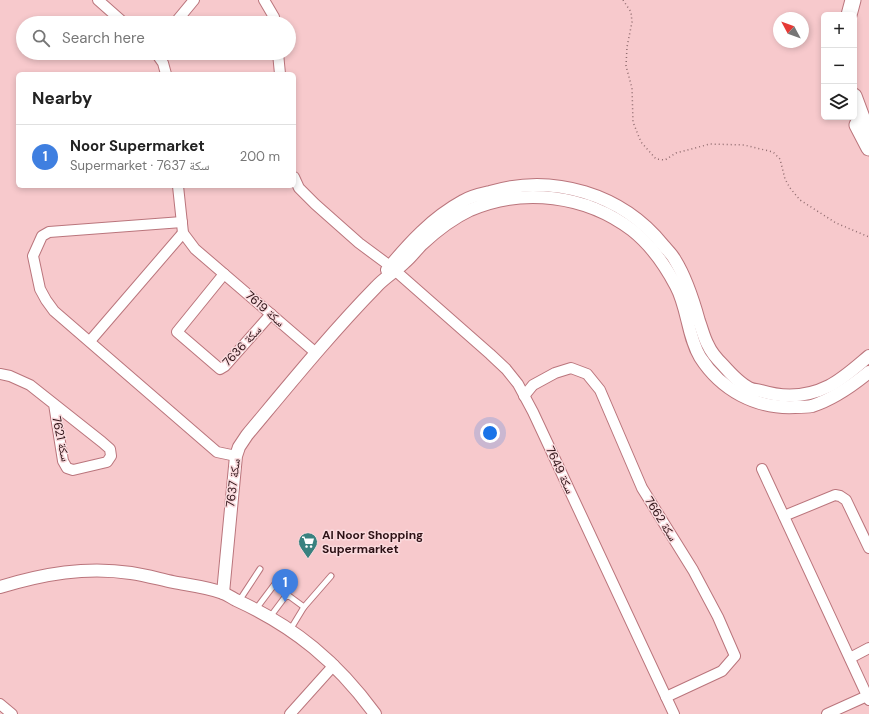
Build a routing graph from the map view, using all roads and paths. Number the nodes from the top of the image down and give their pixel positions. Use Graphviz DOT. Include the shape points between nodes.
graph roads {
  1 [pos="98,0"];
  2 [pos="194,0"];
  3 [pos="264,0"];
  4 [pos="624,0"];
  5 [pos="844,0"];
  6 [pos="853,0"];
  7 [pos="840,12"];
  8 [pos="851,12"];
  9 [pos="116,16"];
  10 [pos="181,16"];
  11 [pos="273,16"];
  12 [pos="161,60"];
  13 [pos="279,60"];
  14 [pos="165,72"];
  15 [pos="280,72"];
  16 [pos="857,104"];
  17 [pos="854,120"];
  18 [pos="869,133"];
  19 [pos="869,148"];
  20 [pos="296,181"];
  21 [pos="178,188"];
  22 [pos="182,222"];
  23 [pos="183,233"];
  24 [pos="869,238"];
  25 [pos="393,269"];
  26 [pos="224,274"];
  27 [pos="271,314"];
  28 [pos="90,341"];
  29 [pos="316,353"];
  30 [pos="869,356"];
  31 [pos="869,372"];
  32 [pos="0,374"];
  33 [pos="524,396"];
  34 [pos="54,404"];
  35 [pos="236,456"];
  36 [pos="762,469"];
  37 [pos="784,516"];
  38 [pos="868,544"];
  39 [pos="260,569"];
  40 [pos="331,576"];
  41 [pos="280,577"];
  42 [pos="0,587"];
  43 [pos="222,593"];
  44 [pos="239,601"];
  45 [pos="304,607"];
  46 [pos="256,609"];
  47 [pos="270,617"];
  48 [pos="290,630"];
  49 [pos="869,648"];
  50 [pos="850,658"];
  51 [pos="334,665"];
  52 [pos="666,697"];
  53 [pos="868,698"];
  54 [pos="0,704"];
  55 [pos="12,714"];
  56 [pos="290,714"];
  57 [pos="375,714"];
  58 [pos="674,714"];
  59 [pos="827,714"];
  1 -- 9 [label="street"];
  2 -- 10 [label="street"];
  3 -- 11 [label="street"];
  4 -- 24 [label="path" via="631,12 632,22 626,66 632,88 633,122 642,142 656,159 665,160 676,153 710,144 744,145 773,152 780,159 790,188 800,200 836,223"];
  5 -- 7 [label="main road"];
  6 -- 8 [label="main road"];
  12 -- 14 [label="street"];
  13 -- 15 [label="street"];
  16 -- 18 [label="main road"];
  17 -- 19 [label="main road"];
  20 -- 25 [label="street, سكة 7649" via="314,204"];
  21 -- 22 [label="street"];
  22 -- 23 [label="street"];
  22 -- 28 [label="street" via="49,232 42,236 33,256 40,288 54,311"];
  23 -- 26 [label="street, سكة 7619" via="195,248"];
  23 -- 28 [label="street"];
  25 -- 29 [label="street" via="383,275 378,285"];
  25 -- 30 [label="street" via="426,226 465,200 521,185 555,185 586,192 616,204 636,217 654,234 676,260 708,346 733,377 750,388 790,396 810,394 830,386"];
  25 -- 31 [label="street" via="469,210 519,197 564,199 612,216 634,231 650,247 664,264 678,289 690,333 701,357 715,378 739,394 769,406 810,406 834,398"];
  25 -- 33 [label="street, سكة 7649" via="501,364 518,384"];
  26 -- 27 [label="street, سكة 7619"];
  26 -- 27 [label="street, سكة 7636" via="177,332 220,370"];
  27 -- 29 [label="street, سكة 7619"];
  28 -- 35 [label="street" via="217,452"];
  29 -- 35 [label="street, سكة 7637" via="247,435"];
  32 -- 34 [label="street, سكة 7621" via="30,385"];
  33 -- 52 [label="street, سكة 7649"];
  33 -- 52 [label="street, سكة 7662" via="532,385 555,373 571,368 587,374 600,390 642,488 693,570 718,617 734,656 722,671"];
  34 -- 34 [label="street, سكة 7621" via="110,450 111,456 106,462 74,470 68,468 63,461"];
  35 -- 43 [label="street, سكة 7637"];
  36 -- 37 [label="street"];
  37 -- 38 [label="street" via="835,495 840,496 846,500"];
  37 -- 50 [label="street"];
  39 -- 44 [label="lane"];
  40 -- 45 [label="lane"];
  41 -- 46 [label="lane"];
  42 -- 43 [label="street" via="65,572 93,570 132,573"];
  43 -- 44 [label="street"];
  44 -- 46 [label="street"];
  45 -- 47 [label="lane" via="289,596 285,597"];
  45 -- 48 [label="lane"];
  46 -- 47 [label="street"];
  47 -- 48 [label="street"];
  48 -- 51 [label="street"];
  49 -- 50 [label="street"];
  50 -- 53 [label="street"];
  51 -- 56 [label="street"];
  51 -- 57 [label="street"];
  52 -- 58 [label="street, سكة 7649"];
  53 -- 59 [label="street"];
  54 -- 55 [label="street"];
}
